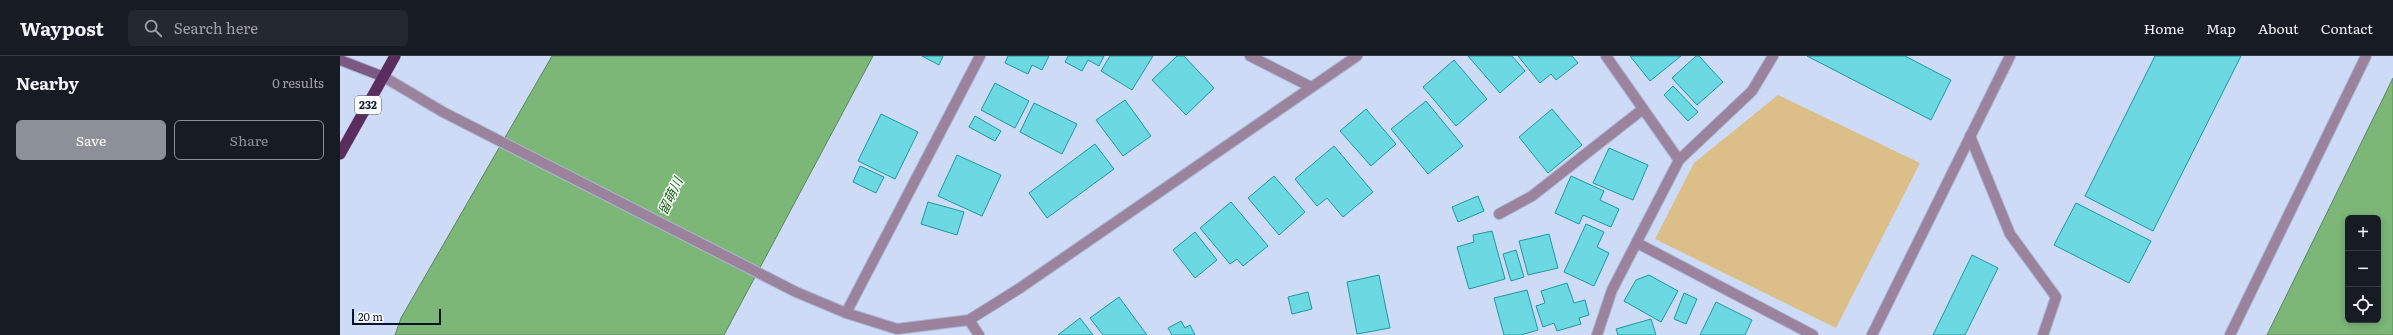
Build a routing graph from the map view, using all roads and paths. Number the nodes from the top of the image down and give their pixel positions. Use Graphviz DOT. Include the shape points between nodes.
graph roads {
  1 [pos="395,56"];
  2 [pos="980,56"];
  3 [pos="1250,56"];
  4 [pos="1357,56"];
  5 [pos="1606,56"];
  6 [pos="1773,56"];
  7 [pos="2010,56"];
  8 [pos="2366,56"];
  9 [pos="340,60"];
  10 [pos="384,77"];
  11 [pos="1311,88"];
  12 [pos="1643,109"];
  13 [pos="1970,136"];
  14 [pos="340,154"];
  15 [pos="1678,160"];
  16 [pos="1499,214"];
  17 [pos="1637,243"];
  18 [pos="846,312"];
  19 [pos="969,320"];
  20 [pos="979,335"];
  21 [pos="1597,335"];
  22 [pos="1812,335"];
  23 [pos="1872,335"];
  24 [pos="2043,335"];
  25 [pos="2230,335"];
  1 -- 10 [label="highway, 232"];
  2 -- 18 [label="street"];
  3 -- 11 [label="street"];
  4 -- 11 [label="street"];
  5 -- 12 [label="street"];
  6 -- 15 [label="street" via="1752,90"];
  7 -- 13 [label="street"];
  8 -- 25 [label="street"];
  9 -- 10 [label="main road"];
  10 -- 14 [label="highway, 232"];
  10 -- 18 [label="street" via="443,112 796,292"];
  11 -- 19 [label="street" via="1020,288"];
  12 -- 15 [label="street"];
  12 -- 16 [label="street" via="1532,196"];
  13 -- 23 [label="street"];
  13 -- 24 [label="street" via="2010,234 2056,297"];
  15 -- 17 [label="street"];
  17 -- 21 [label="street" via="1612,290"];
  17 -- 22 [label="street"];
  18 -- 19 [label="street" via="898,329"];
  19 -- 20 [label="street"];
}
